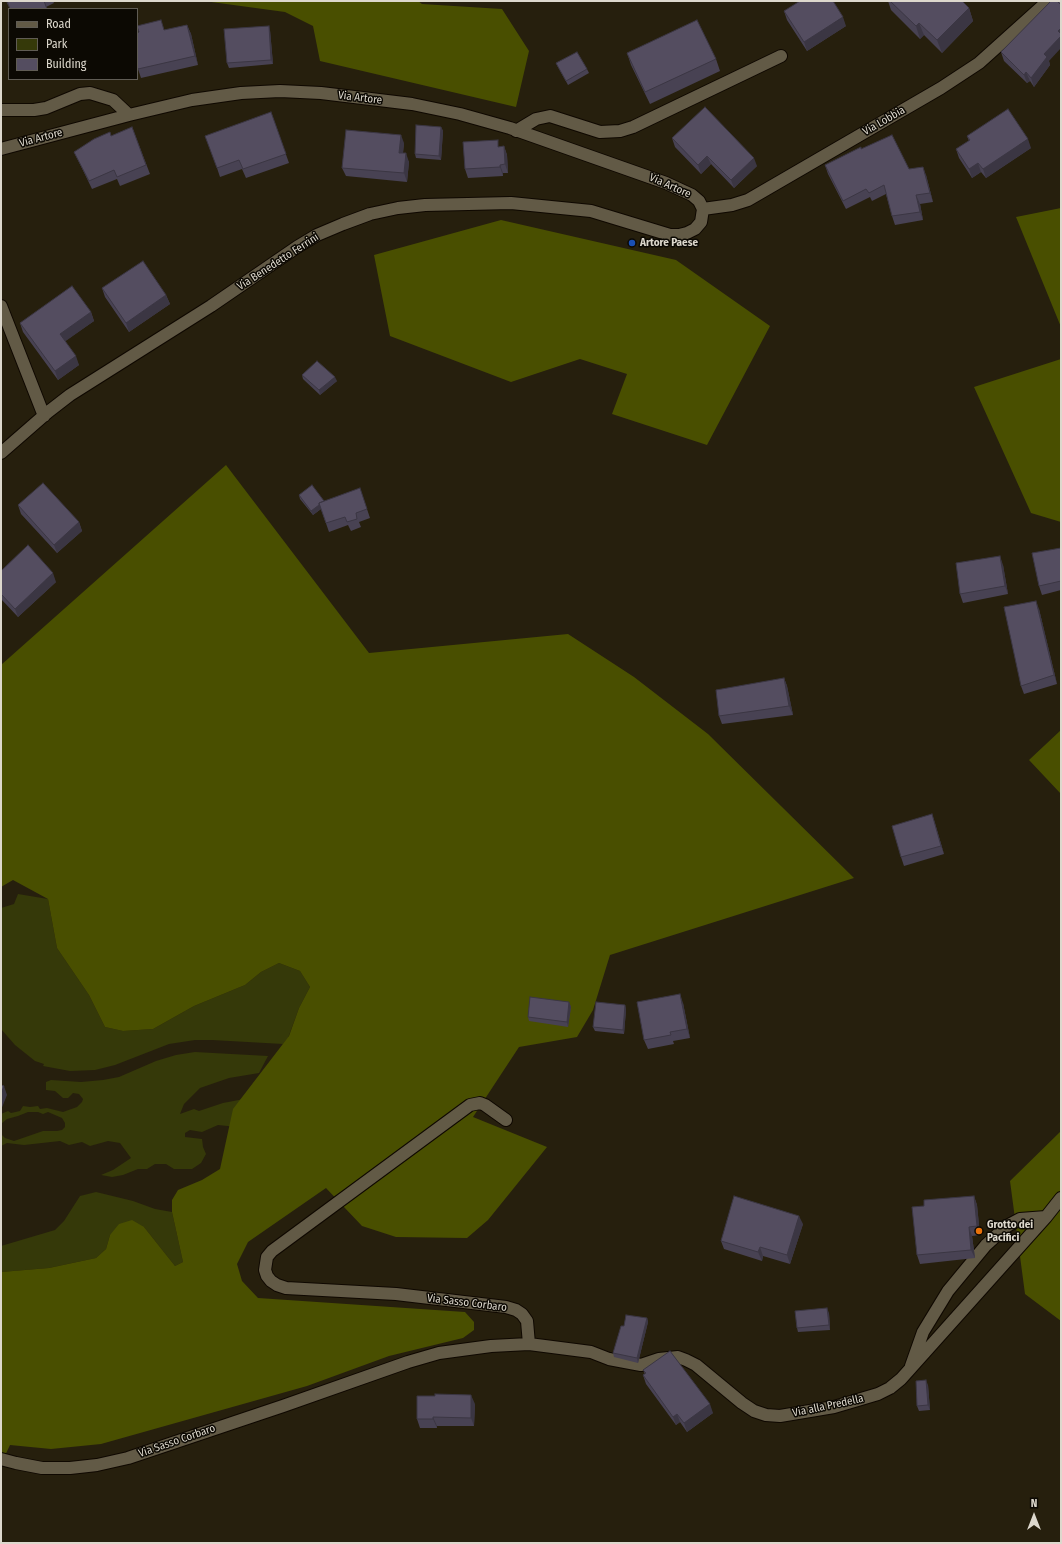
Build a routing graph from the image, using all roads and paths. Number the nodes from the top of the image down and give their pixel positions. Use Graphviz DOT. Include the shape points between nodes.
graph roads {
  1 [pos="1048,1"];
  2 [pos="781,56"];
  3 [pos="1,110"];
  4 [pos="129,115"];
  5 [pos="516,131"];
  6 [pos="1,149"];
  7 [pos="702,209"];
  8 [pos="1,306"];
  9 [pos="44,416"];
  10 [pos="1,453"];
  11 [pos="506,1120"];
  12 [pos="1061,1198"];
  13 [pos="1046,1218"];
  14 [pos="529,1344"];
  15 [pos="910,1369"];
  16 [pos="1,1459"];
  1 -- 7 [label="street, Via Lobbia" via="979,63 941,88 748,200"];
  2 -- 5 [label="street" via="620,131 600,132 550,116 536,119"];
  3 -- 4 [label="street" via="46,108 80,94 90,93 113,100"];
  4 -- 5 [label="street, Via Artore" via="192,100 280,91 321,93 412,104 460,114"];
  4 -- 6 [label="street, Via Artore"];
  5 -- 7 [label="street, Via Artore" via="666,183 692,195 699,201"];
  7 -- 9 [label="street, Via Benedetto Ferrini" via="701,222 695,229 679,235 670,235 591,211 511,203 424,204 370,214 317,235 297,247 211,306 70,396"];
  8 -- 9 [label="street"];
  9 -- 10 [label="street, Via Benedetto Ferrini"];
  11 -- 14 [label="street, Via Sasso Corbaro" via="485,1105 470,1105 272,1251 267,1257 266,1270 271,1281 286,1288 396,1294 506,1307 516,1310 527,1321"];
  12 -- 13 [label="street, Via alla Predella"];
  13 -- 15 [label="street, Via alla Predella"];
  13 -- 15 [label="street" via="1020,1219 1007,1226 986,1245 948,1291 923,1332"];
  14 -- 15 [label="street, Via alla Predella" via="591,1352 609,1359 641,1365 659,1359 686,1360 754,1411 780,1416 864,1399 890,1388"];
  14 -- 16 [label="street, Via Sasso Corbaro" via="439,1353 128,1458 97,1465 42,1468"];
}
